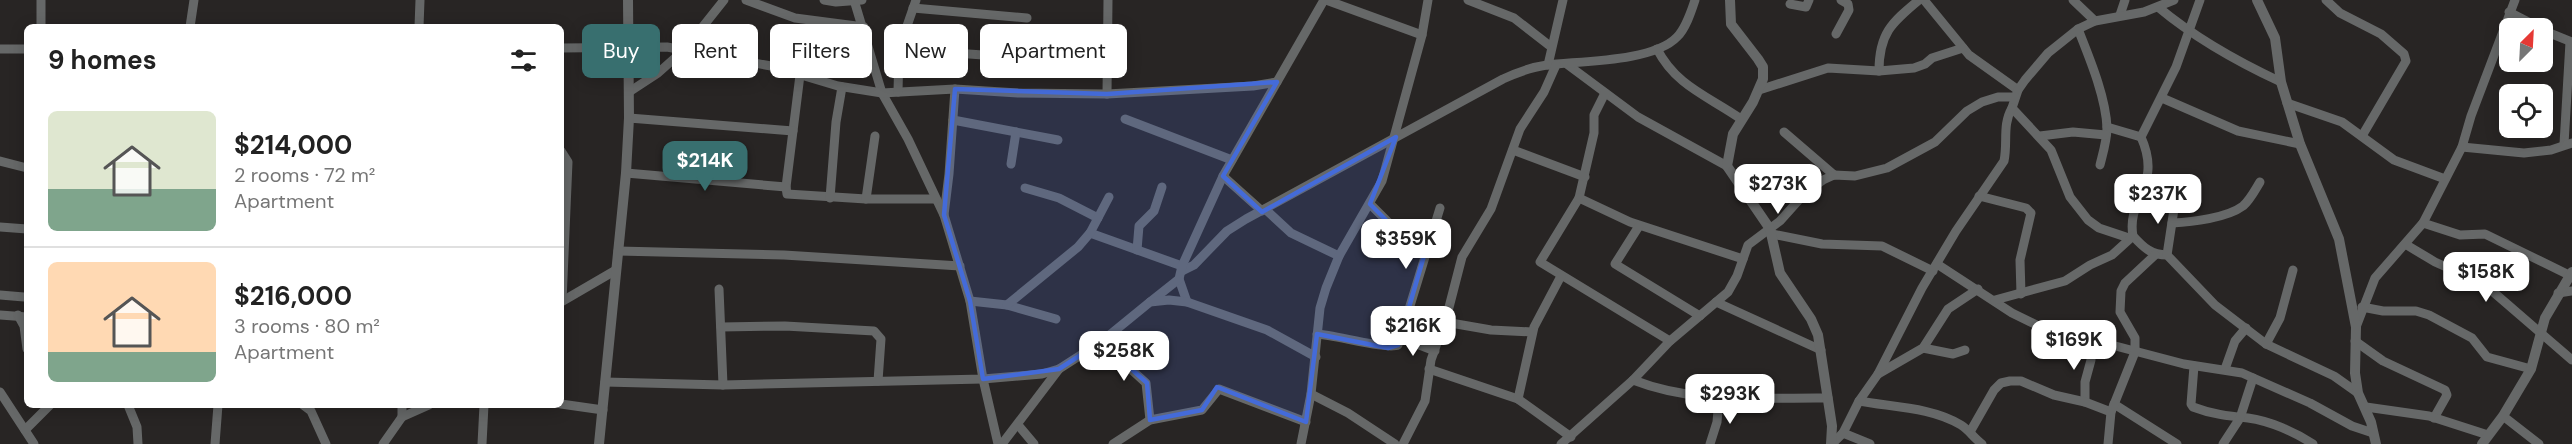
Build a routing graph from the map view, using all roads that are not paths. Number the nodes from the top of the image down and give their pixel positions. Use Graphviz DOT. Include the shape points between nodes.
graph roads {
  1 [pos="41,0"];
  2 [pos="194,0"];
  3 [pos="420,0"];
  4 [pos="628,0"];
  5 [pos="724,0"];
  6 [pos="746,0"];
  7 [pos="824,0"];
  8 [pos="857,0"];
  9 [pos="1108,0"];
  10 [pos="1325,0"];
  11 [pos="1428,0"];
  12 [pos="1468,0"];
  13 [pos="1563,0"];
  14 [pos="1695,0"];
  15 [pos="1730,0"];
  16 [pos="1809,0"];
  17 [pos="1841,0"];
  18 [pos="1919,0"];
  19 [pos="1924,0"];
  20 [pos="2073,0"];
  21 [pos="2125,0"];
  22 [pos="2174,0"];
  23 [pos="2200,0"];
  24 [pos="2257,0"];
  25 [pos="2326,0"];
  26 [pos="2515,0"];
  27 [pos="913,2"];
  28 [pos="1790,4"];
  29 [pos="2160,4"];
  30 [pos="2509,12"];
  31 [pos="2120,15"];
  32 [pos="1027,18"];
  33 [pos="2520,18"];
  34 [pos="2095,21"];
  35 [pos="41,24"];
  36 [pos="190,24"];
  37 [pos="419,24"];
  38 [pos="628,24"];
  39 [pos="705,24"];
  40 [pos="841,24"];
  41 [pos="863,24"];
  42 [pos="907,24"];
  43 [pos="2078,29"];
  44 [pos="2189,30"];
  45 [pos="1836,34"];
  46 [pos="2553,34"];
  47 [pos="1422,35"];
  48 [pos="2571,42"];
  49 [pos="1550,46"];
  50 [pos="582,47"];
  51 [pos="564,48"];
  52 [pos="1963,48"];
  53 [pos="0,49"];
  54 [pos="24,49"];
  55 [pos="1657,49"];
  56 [pos="872,56"];
  57 [pos="672,61"];
  58 [pos="1552,65"];
  59 [pos="1568,65"];
  60 [pos="1879,71"];
  61 [pos="629,78"];
  62 [pos="800,78"];
  63 [pos="810,78"];
  64 [pos="898,78"];
  65 [pos="1276,82"];
  66 [pos="2282,82"];
  67 [pos="842,87"];
  68 [pos="955,89"];
  69 [pos="1759,90"];
  70 [pos="629,92"];
  71 [pos="898,92"];
  72 [pos="882,93"];
  73 [pos="1605,93"];
  74 [pos="2016,93"];
  75 [pos="1107,94"];
  76 [pos="2162,98"];
  77 [pos="2287,103"];
  78 [pos="2012,108"];
  79 [pos="629,118"];
  80 [pos="1125,119"];
  81 [pos="1741,119"];
  82 [pos="953,120"];
  83 [pos="793,131"];
  84 [pos="2107,131"];
  85 [pos="1016,132"];
  86 [pos="1784,132"];
  87 [pos="875,136"];
  88 [pos="2040,136"];
  89 [pos="2362,136"];
  90 [pos="1396,137"];
  91 [pos="2141,137"];
  92 [pos="1058,140"];
  93 [pos="2300,144"];
  94 [pos="2568,144"];
  95 [pos="2462,147"];
  96 [pos="1513,150"];
  97 [pos="564,155"];
  98 [pos="1232,160"];
  99 [pos="0,161"];
  100 [pos="1011,164"];
  101 [pos="2100,165"];
  102 [pos="1727,166"];
  103 [pos="24,167"];
  104 [pos="626,173"];
  105 [pos="1834,175"];
  106 [pos="1223,176"];
  107 [pos="1585,177"];
  108 [pos="2149,178"];
  109 [pos="2445,179"];
  110 [pos="2260,182"];
  111 [pos="786,186"];
  112 [pos="1162,187"];
  113 [pos="1024,188"];
  114 [pos="1978,196"];
  115 [pos="1109,197"];
  116 [pos="830,198"];
  117 [pos="1579,198"];
  118 [pos="936,199"];
  119 [pos="866,200"];
  120 [pos="1370,204"];
  121 [pos="564,207"];
  122 [pos="1440,208"];
  123 [pos="1264,210"];
  124 [pos="944,215"];
  125 [pos="1098,218"];
  126 [pos="2172,223"];
  127 [pos="2423,223"];
  128 [pos="1639,226"];
  129 [pos="0,228"];
  130 [pos="24,229"];
  131 [pos="1771,231"];
  132 [pos="1090,233"];
  133 [pos="2131,237"];
  134 [pos="2405,244"];
  135 [pos="1426,249"];
  136 [pos="1137,250"];
  137 [pos="618,252"];
  138 [pos="2155,255"];
  139 [pos="2167,255"];
  140 [pos="1338,256"];
  141 [pos="1743,258"];
  142 [pos="960,266"];
  143 [pos="1935,268"];
  144 [pos="616,270"];
  145 [pos="2293,270"];
  146 [pos="1181,272"];
  147 [pos="2570,274"];
  148 [pos="1561,276"];
  149 [pos="719,289"];
  150 [pos="1978,289"];
  151 [pos="2572,291"];
  152 [pos="2558,293"];
  153 [pos="2021,294"];
  154 [pos="0,295"];
  155 [pos="24,297"];
  156 [pos="1995,300"];
  157 [pos="564,301"];
  158 [pos="970,301"];
  159 [pos="1150,302"];
  160 [pos="1187,302"];
  161 [pos="1716,303"];
  162 [pos="1007,304"];
  163 [pos="2362,307"];
  164 [pos="0,315"];
  165 [pos="23,316"];
  166 [pos="1700,316"];
  167 [pos="1056,319"];
  168 [pos="1445,322"];
  169 [pos="721,327"];
  170 [pos="2356,327"];
  171 [pos="2246,328"];
  172 [pos="1532,332"];
  173 [pos="2541,332"];
  174 [pos="1317,334"];
  175 [pos="1401,338"];
  176 [pos="1670,341"];
  177 [pos="2091,341"];
  178 [pos="2355,341"];
  179 [pos="1101,342"];
  180 [pos="2266,344"];
  181 [pos="1923,348"];
  182 [pos="1821,350"];
  183 [pos="1965,350"];
  184 [pos="1435,351"];
  185 [pos="2135,352"];
  186 [pos="1316,357"];
  187 [pos="2571,358"];
  188 [pos="2194,366"];
  189 [pos="1059,369"];
  190 [pos="1429,369"];
  191 [pos="2225,369"];
  192 [pos="2531,369"];
  193 [pos="1878,374"];
  194 [pos="2253,378"];
  195 [pos="983,379"];
  196 [pos="1633,380"];
  197 [pos="878,381"];
  198 [pos="605,382"];
  199 [pos="723,385"];
  200 [pos="0,392"];
  201 [pos="2358,393"];
  202 [pos="1311,394"];
  203 [pos="1828,398"];
  204 [pos="1518,399"];
  205 [pos="1719,399"];
  206 [pos="1859,401"];
  207 [pos="2085,402"];
  208 [pos="564,404"];
  209 [pos="2366,407"];
  210 [pos="47,408"];
  211 [pos="129,408"];
  212 [pos="218,408"];
  213 [pos="309,408"];
  214 [pos="402,408"];
  215 [pos="422,408"];
  216 [pos="484,408"];
  217 [pos="2112,408"];
  218 [pos="603,410"];
  219 [pos="2503,416"];
  220 [pos="402,417"];
  221 [pos="2240,418"];
  222 [pos="2434,418"];
  223 [pos="1150,420"];
  224 [pos="1306,422"];
  225 [pos="1018,425"];
  226 [pos="25,429"];
  227 [pos="1970,432"];
  228 [pos="1843,433"];
  229 [pos="1571,436"];
  230 [pos="2375,439"];
  231 [pos="2485,440"];
  232 [pos="34,444"];
  233 [pos="138,444"];
  234 [pos="215,444"];
  235 [pos="326,444"];
  236 [pos="383,444"];
  237 [pos="482,444"];
  238 [pos="599,444"];
  239 [pos="1000,444"];
  240 [pos="1034,444"];
  241 [pos="1113,444"];
  242 [pos="1301,444"];
  243 [pos="1395,444"];
  244 [pos="1403,444"];
  245 [pos="1561,444"];
  246 [pos="1710,444"];
  247 [pos="1831,444"];
  248 [pos="1869,444"];
  249 [pos="1982,444"];
  250 [pos="2108,444"];
  251 [pos="2177,444"];
  252 [pos="2223,444"];
  253 [pos="2313,444"];
  254 [pos="2539,444"];
  1 -- 35 [label="street"];
  2 -- 36 [label="street"];
  3 -- 37 [label="street"];
  4 -- 38 [label="street"];
  5 -- 39 [label="street"];
  6 -- 40 [label="street" via="795,18"];
  7 -- 8 [label="street"];
  8 -- 41 [label="street"];
  9 -- 75 [label="street"];
  10 -- 47 [label="street"];
  10 -- 65 [label="street"];
  11 -- 47 [label="street"];
  12 -- 49 [label="street" via="1514,18"];
  13 -- 49 [label="street"];
  14 -- 55 [label="street" via="1678,36"];
  15 -- 69 [label="street" via="1731,24 1763,67"];
  16 -- 28 [label="street" via="1806,7"];
  17 -- 45 [label="street" via="1849,10"];
  18 -- 60 [label="street" via="1888,30 1881,44"];
  19 -- 52 [label="street"];
  20 -- 34 [label="street"];
  21 -- 31 [label="street"];
  22 -- 29 [label="street"];
  23 -- 44 [label="street"];
  24 -- 66 [label="street" via="2275,38"];
  25 -- 89 [label="street" via="2340,13 2381,34 2404,54 2406,61"];
  26 -- 30 [label="street"];
  27 -- 32 [label="street"];
  27 -- 42 [label="street"];
  29 -- 31 [label="street"];
  29 -- 44 [label="street"];
  30 -- 33 [label="street"];
  30 -- 95 [label="street"];
  31 -- 34 [label="street"];
  34 -- 43 [label="street"];
  43 -- 74 [label="street" via="2048,53"];
  43 -- 84 [label="street" via="2098,88"];
  44 -- 66 [label="street"];
  44 -- 76 [label="street"];
  46 -- 48 [label="street"];
  47 -- 90 [label="street"];
  48 -- 94 [label="street"];
  49 -- 58 [label="street"];
  50 -- 51 [label="street"];
  52 -- 60 [label="street" via="1932,58 1921,66"];
  52 -- 74 [label="street"];
  53 -- 54 [label="street"];
  55 -- 59 [label="street"];
  55 -- 81 [label="street" via="1677,78"];
  56 -- 72 [label="street"];
  57 -- 70 [label="street"];
  58 -- 59 [label="street"];
  58 -- 90 [label="street" via="1503,79"];
  58 -- 96 [label="street" via="1544,92 1525,119"];
  59 -- 73 [label="street"];
  60 -- 69 [label="street" via="1828,68"];
  61 -- 70 [label="street"];
  62 -- 83 [label="street"];
  63 -- 67 [label="street"];
  64 -- 71 [label="street"];
  65 -- 75 [label="street"];
  65 -- 98 [label="street"];
  66 -- 77 [label="street"];
  67 -- 72 [label="street"];
  67 -- 116 [label="street"];
  68 -- 71 [label="street"];
  68 -- 75 [label="street"];
  68 -- 82 [label="street"];
  69 -- 81 [label="street"];
  70 -- 79 [label="street"];
  71 -- 72 [label="street"];
  72 -- 118 [label="street"];
  73 -- 102 [label="street" via="1663,133"];
  73 -- 107 [label="street" via="1594,115"];
  74 -- 78 [label="street"];
  74 -- 105 [label="street" via="1982,102 1966,111 1935,142 1887,168 1855,176"];
  76 -- 91 [label="street"];
  76 -- 93 [label="street" via="2253,136"];
  77 -- 89 [label="street" via="2327,116"];
  77 -- 93 [label="street"];
  78 -- 88 [label="street"];
  78 -- 114 [label="street" via="2006,117 2004,161"];
  79 -- 83 [label="street"];
  79 -- 104 [label="street"];
  80 -- 98 [label="street"];
  81 -- 102 [label="street" via="1729,146"];
  82 -- 85 [label="street"];
  82 -- 124 [label="street"];
  83 -- 111 [label="street"];
  84 -- 88 [label="street"];
  84 -- 91 [label="street"];
  84 -- 101 [label="street"];
  85 -- 92 [label="street"];
  85 -- 100 [label="street"];
  86 -- 105 [label="street"];
  87 -- 119 [label="street"];
  88 -- 133 [label="street" via="2051,150 2070,197 2088,220 2099,228"];
  89 -- 109 [label="street" via="2394,160"];
  90 -- 120 [label="street"];
  90 -- 123 [label="street"];
  91 -- 108 [label="street" via="2149,160"];
  93 -- 170 [label="street" via="2339,239"];
  94 -- 95 [label="street" via="2524,153"];
  95 -- 109 [label="street"];
  96 -- 107 [label="street"];
  96 -- 168 [label="street" via="1491,209 1462,256"];
  97 -- 121 [label="street" via="568,162"];
  98 -- 106 [label="street"];
  99 -- 103 [label="street"];
  102 -- 131 [label="street"];
  104 -- 111 [label="street"];
  104 -- 137 [label="street"];
  105 -- 131 [label="street" via="1806,192"];
  106 -- 123 [label="street"];
  106 -- 146 [label="street"];
  107 -- 117 [label="street"];
  108 -- 126 [label="street" via="2175,191"];
  108 -- 133 [label="street" via="2132,220"];
  109 -- 127 [label="street"];
  110 -- 126 [label="street" via="2237,209"];
  111 -- 116 [label="street" via="787,194"];
  112 -- 136 [label="street" via="1154,211 1139,226"];
  113 -- 125 [label="street" via="1059,198"];
  114 -- 143 [label="street"];
  114 -- 153 [label="street" via="2026,208 2031,213 2020,260"];
  115 -- 125 [label="street"];
  116 -- 119 [label="street"];
  117 -- 128 [label="street"];
  117 -- 148 [label="street" via="1540,262"];
  118 -- 119 [label="street"];
  118 -- 124 [label="street"];
  120 -- 135 [label="street" via="1396,230"];
  120 -- 140 [label="street"];
  122 -- 135 [label="street"];
  123 -- 140 [label="street" via="1291,233"];
  123 -- 146 [label="street" via="1227,231 1194,265"];
  124 -- 142 [label="street"];
  125 -- 132 [label="street"];
  126 -- 139 [label="street"];
  127 -- 134 [label="street"];
  127 -- 147 [label="street" via="2460,235 2485,234"];
  128 -- 141 [label="street"];
  128 -- 166 [label="street" via="1615,264"];
  129 -- 130 [label="street"];
  131 -- 141 [label="street" via="1752,240"];
  131 -- 143 [label="street" via="1822,244 1882,246"];
  131 -- 182 [label="street" via="1780,273 1811,320"];
  132 -- 136 [label="street"];
  132 -- 162 [label="street"];
  133 -- 138 [label="street"];
  133 -- 153 [label="street" via="2112,255 2065,281"];
  134 -- 163 [label="street" via="2375,278"];
  134 -- 173 [label="street" via="2484,284"];
  135 -- 175 [label="street"];
  136 -- 146 [label="street"];
  137 -- 142 [label="street" via="784,255"];
  137 -- 144 [label="street"];
  138 -- 139 [label="street"];
  138 -- 185 [label="street" via="2121,291 2120,312 2135,338"];
  139 -- 171 [label="street" via="2199,291"];
  140 -- 174 [label="street" via="1326,288"];
  141 -- 161 [label="street" via="1734,283"];
  142 -- 158 [label="street"];
  143 -- 150 [label="street"];
  143 -- 193 [label="street"];
  144 -- 157 [label="street"];
  144 -- 198 [label="street"];
  145 -- 180 [label="street" via="2280,318"];
  146 -- 159 [label="street"];
  146 -- 160 [label="street"];
  147 -- 152 [label="street"];
  148 -- 172 [label="street"];
  148 -- 176 [label="street"];
  149 -- 169 [label="street"];
  150 -- 156 [label="street"];
  150 -- 181 [label="street" via="1948,309"];
  151 -- 152 [label="street"];
  152 -- 173 [label="street"];
  153 -- 156 [label="street"];
  154 -- 155 [label="street"];
  156 -- 177 [label="street" via="2061,337"];
  158 -- 162 [label="street"];
  158 -- 195 [label="street"];
  159 -- 160 [label="street"];
  159 -- 179 [label="street"];
  160 -- 186 [label="street" via="1267,330"];
  161 -- 166 [label="street"];
  161 -- 182 [label="street"];
  162 -- 167 [label="street"];
  163 -- 170 [label="street"];
  163 -- 192 [label="street" via="2429,315 2472,338 2487,357"];
  164 -- 165 [label="street"];
  166 -- 176 [label="street"];
  168 -- 172 [label="street"];
  168 -- 184 [label="street"];
  169 -- 197 [label="street" via="874,331 881,339"];
  169 -- 199 [label="street"];
  170 -- 178 [label="street"];
  171 -- 180 [label="street"];
  171 -- 191 [label="street" via="2235,341"];
  172 -- 204 [label="street"];
  173 -- 187 [label="street"];
  173 -- 192 [label="street"];
  174 -- 175 [label="street" via="1388,348 1398,345"];
  174 -- 186 [label="street"];
  175 -- 184 [label="street"];
  176 -- 196 [label="street"];
  177 -- 185 [label="street"];
  177 -- 207 [label="street"];
  178 -- 201 [label="street"];
  178 -- 222 [label="street" via="2383,361 2445,390 2447,395"];
  179 -- 189 [label="street"];
  179 -- 223 [label="street" via="1146,383"];
  180 -- 201 [label="street" via="2334,376"];
  181 -- 183 [label="street" via="1953,354"];
  181 -- 193 [label="street"];
  182 -- 203 [label="street"];
  184 -- 190 [label="street"];
  185 -- 188 [label="street"];
  185 -- 217 [label="street"];
  186 -- 202 [label="street"];
  188 -- 191 [label="street"];
  188 -- 221 [label="street" via="2192,406"];
  189 -- 195 [label="street"];
  189 -- 225 [label="street"];
  190 -- 204 [label="street"];
  190 -- 244 [label="street" via="1425,400"];
  191 -- 194 [label="street"];
  192 -- 219 [label="street"];
  193 -- 206 [label="street"];
  194 -- 221 [label="street"];
  194 -- 230 [label="street" via="2310,403"];
  195 -- 197 [label="street"];
  195 -- 239 [label="street"];
  196 -- 205 [label="street" via="1683,396"];
  196 -- 229 [label="street"];
  197 -- 199 [label="street"];
  198 -- 199 [label="street"];
  198 -- 218 [label="street"];
  200 -- 226 [label="street"];
  201 -- 209 [label="street"];
  202 -- 224 [label="street"];
  202 -- 243 [label="street" via="1348,412"];
  203 -- 205 [label="street"];
  203 -- 247 [label="street"];
  204 -- 229 [label="street"];
  205 -- 246 [label="street"];
  206 -- 227 [label="street" via="1926,412"];
  206 -- 228 [label="street"];
  207 -- 217 [label="street"];
  207 -- 227 [label="street" via="2054,395 2021,381 2001,383"];
  208 -- 218 [label="street"];
  209 -- 222 [label="street"];
  209 -- 230 [label="street"];
  210 -- 226 [label="street"];
  211 -- 233 [label="street" via="137,427"];
  212 -- 234 [label="street"];
  213 -- 235 [label="street"];
  214 -- 220 [label="street"];
  215 -- 220 [label="street"];
  216 -- 237 [label="street"];
  217 -- 250 [label="street"];
  217 -- 251 [label="street"];
  218 -- 238 [label="street"];
  219 -- 231 [label="street"];
  219 -- 254 [label="street"];
  220 -- 236 [label="street"];
  221 -- 252 [label="street"];
  221 -- 253 [label="street" via="2272,425"];
  222 -- 231 [label="street"];
  223 -- 224 [label="street" via="1202,410 1219,389"];
  223 -- 241 [label="street"];
  224 -- 242 [label="street"];
  225 -- 239 [label="street"];
  225 -- 240 [label="street"];
  226 -- 232 [label="street"];
  227 -- 249 [label="street"];
  228 -- 247 [label="street"];
  228 -- 248 [label="street"];
  229 -- 245 [label="street"];
}
